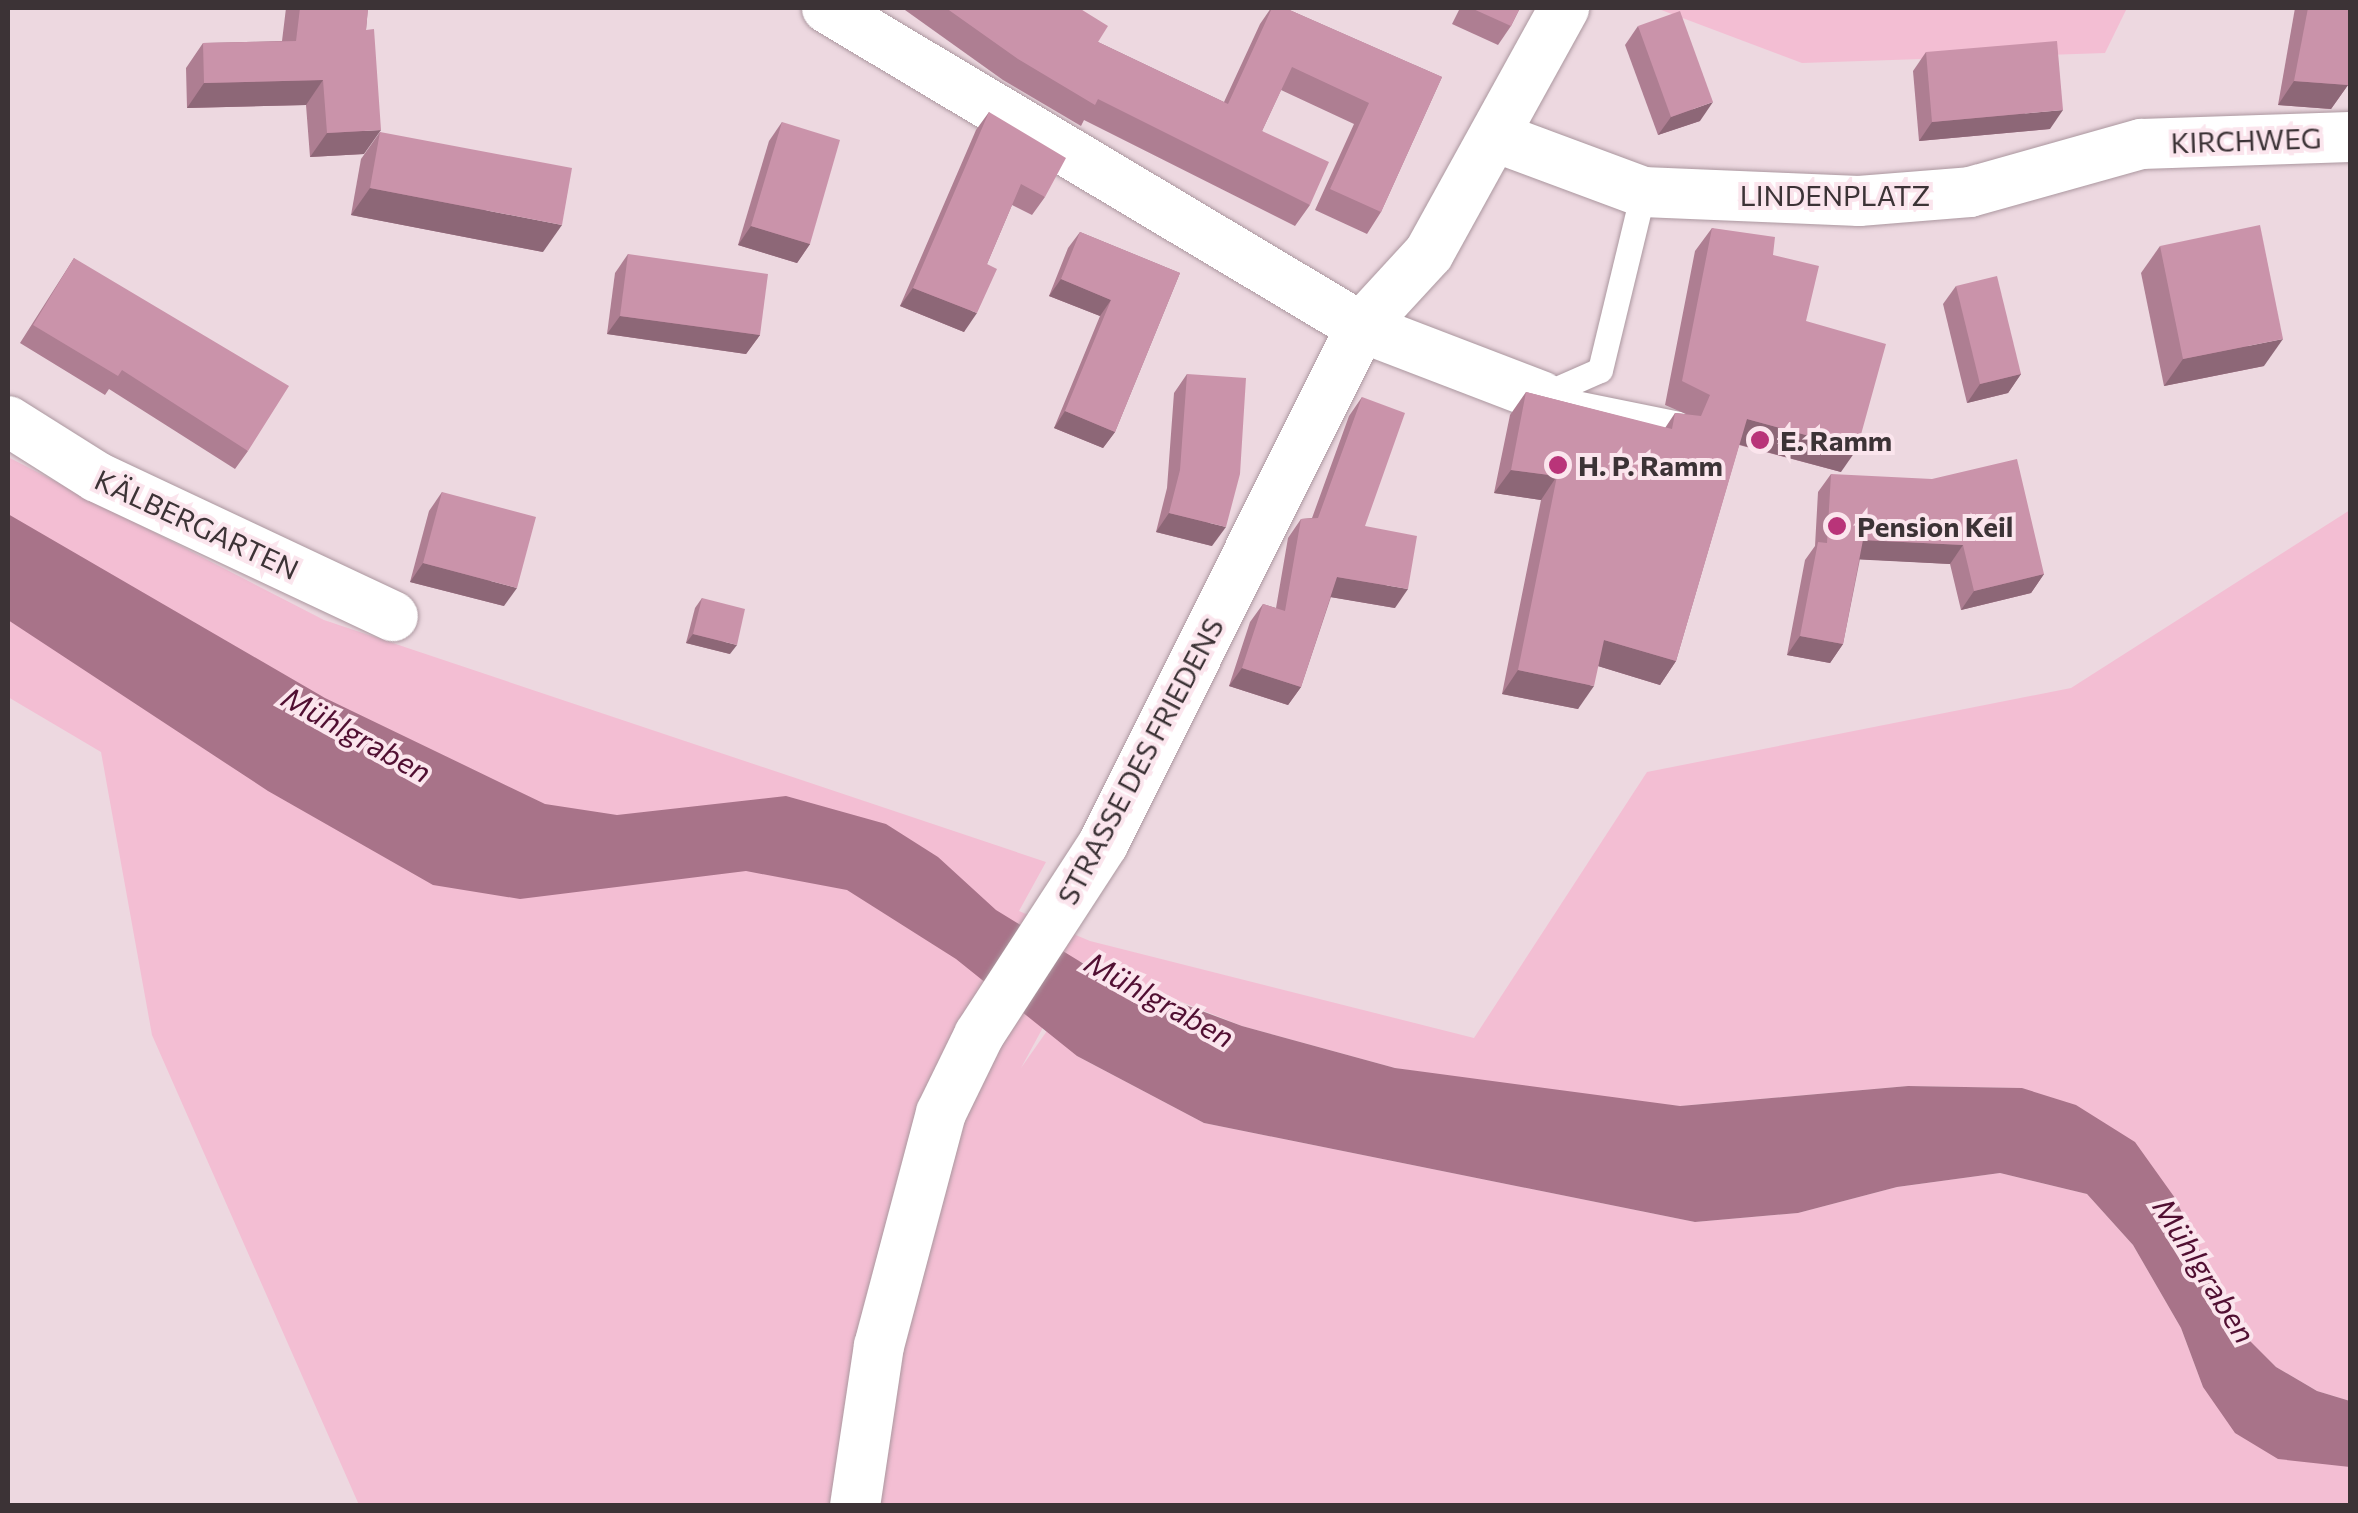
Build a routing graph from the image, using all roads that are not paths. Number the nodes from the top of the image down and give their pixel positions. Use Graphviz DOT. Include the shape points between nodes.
graph roads {
  1 [pos="827,8"];
  2 [pos="1564,8"];
  3 [pos="2350,136"];
  4 [pos="1498,138"];
  5 [pos="2141,144"];
  6 [pos="1643,192"];
  7 [pos="1360,327"];
  8 [pos="1541,396"];
  9 [pos="8,421"];
  10 [pos="1678,424"];
  11 [pos="392,616"];
  12 [pos="855,1506"];
  1 -- 7 [label="street"];
  2 -- 4 [label="street, STRASSE DES FRIEDENS"];
  3 -- 5 [label="street, KIRCHWEG"];
  4 -- 6 [label="street, LINDENPLATZ"];
  4 -- 7 [label="street, STRASSE DES FRIEDENS" via="1429,253"];
  5 -- 6 [label="street, LINDENPLATZ" via="1970,192 1859,200"];
  6 -- 8 [label="lane" via="1600,370"];
  7 -- 8 [label="street"];
  7 -- 12 [label="street, STRASSE DES FRIEDENS" via="1103,844 979,1036 941,1114 879,1346"];
  8 -- 10 [label="lane"];
  9 -- 11 [label="street, KÄLBERGARTEN" via="96,478"];
}
